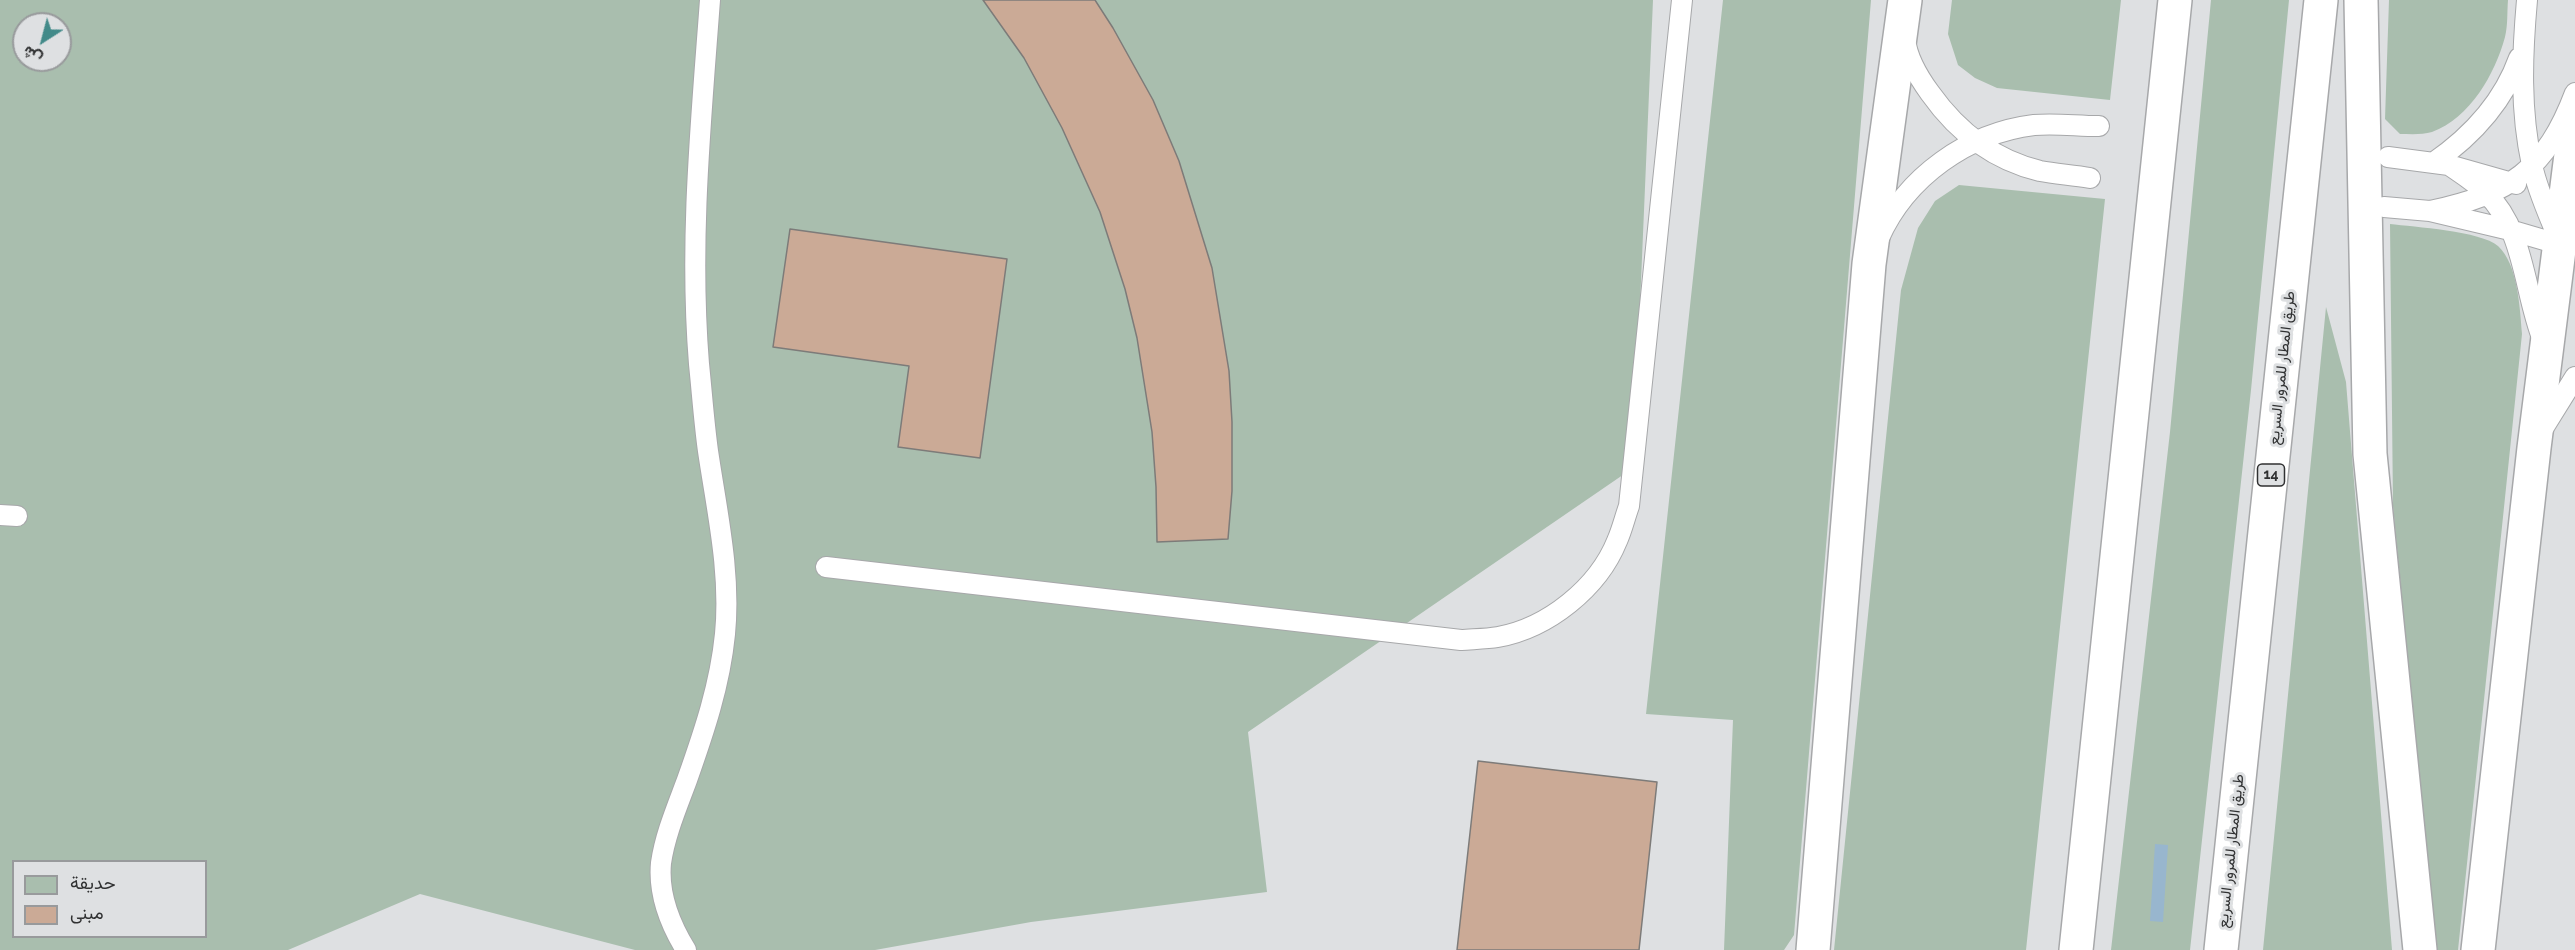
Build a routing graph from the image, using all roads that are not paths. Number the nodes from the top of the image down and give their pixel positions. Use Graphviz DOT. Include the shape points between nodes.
graph roads {
  1 [pos="710,0"];
  2 [pos="1682,0"];
  3 [pos="2175,0"];
  4 [pos="2321,0"];
  5 [pos="2361,0"];
  6 [pos="2527,0"];
  7 [pos="1904,9"];
  8 [pos="2523,46"];
  9 [pos="2575,93"];
  10 [pos="2575,123"];
  11 [pos="2098,126"];
  12 [pos="1974,141"];
  13 [pos="2388,157"];
  14 [pos="2441,164"];
  15 [pos="2532,167"];
  16 [pos="2090,178"];
  17 [pos="2511,183"];
  18 [pos="2488,195"];
  19 [pos="2560,198"];
  20 [pos="2384,207"];
  21 [pos="2430,211"];
  22 [pos="2511,230"];
  23 [pos="2567,247"];
  24 [pos="1869,264"];
  25 [pos="2547,351"];
  26 [pos="2575,377"];
  27 [pos="2534,448"];
  28 [pos="826,567"];
  29 [pos="686,950"];
  30 [pos="1813,950"];
  31 [pos="2076,950"];
  32 [pos="2221,950"];
  33 [pos="2420,950"];
  34 [pos="2478,950"];
  1 -- 29 [label="lane" via="696,191 695,277 706,437 726,576 725,622 716,691 668,832 661,864 663,897 673,929"];
  2 -- 28 [label="lane" via="1629,506 1617,543 1597,576 1570,603 1537,624 1500,637 1461,640"];
  3 -- 31 [label="highway"];
  4 -- 32 [label="highway, طريق المطار للمرور السريع / 14"];
  5 -- 33 [label="highway" via="2370,454"];
  6 -- 8 [label="lane"];
  7 -- 12 [label="lane" via="1906,47 1922,83 1945,114"];
  7 -- 24 [label="highway"];
  8 -- 14 [label="lane" via="2503,92"];
  8 -- 15 [label="lane" via="2523,97"];
  9 -- 15 [label="lane" via="2551,146"];
  10 -- 19 [label="highway"];
  11 -- 12 [label="lane" via="2035,125"];
  12 -- 16 [label="lane" via="2040,171"];
  12 -- 24 [label="lane" via="1919,180 1881,234"];
  13 -- 14 [label="lane"];
  14 -- 17 [label="lane"];
  14 -- 18 [label="lane"];
  15 -- 17 [label="lane"];
  15 -- 19 [label="lane"];
  17 -- 18 [label="lane"];
  17 -- 19 [label="lane"];
  18 -- 21 [label="lane"];
  18 -- 22 [label="lane"];
  19 -- 23 [label="highway"];
  20 -- 21 [label="lane"];
  21 -- 22 [label="lane"];
  22 -- 23 [label="lane"];
  22 -- 25 [label="lane"];
  23 -- 25 [label="highway"];
  24 -- 30 [label="highway"];
  25 -- 27 [label="highway"];
  26 -- 27 [label="lane" via="2546,421"];
  27 -- 34 [label="highway"];
}
